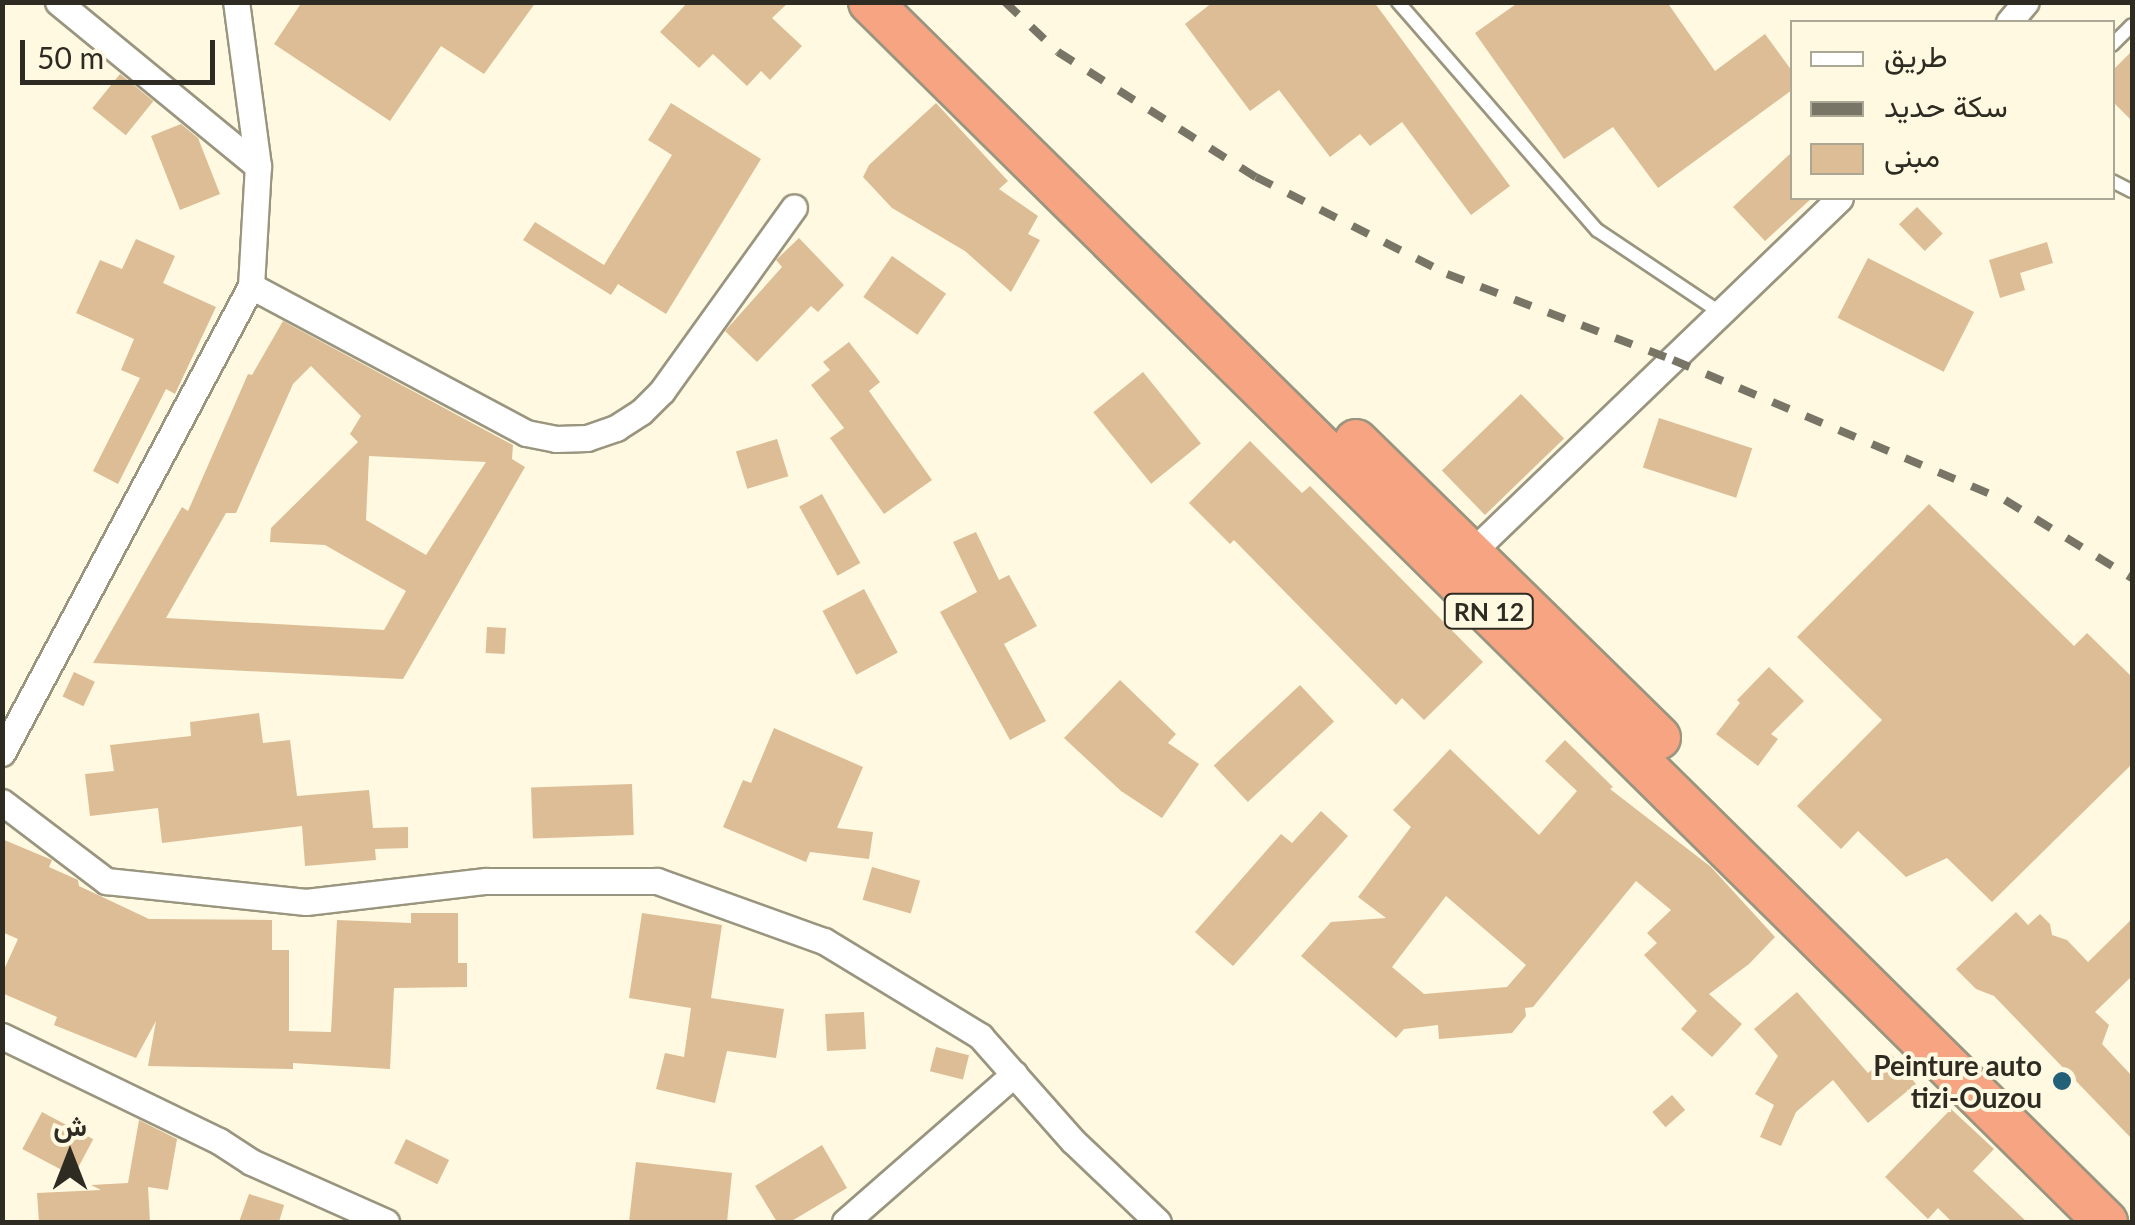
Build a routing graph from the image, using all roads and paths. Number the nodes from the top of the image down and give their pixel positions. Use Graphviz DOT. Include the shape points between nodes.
graph roads {
  1 [pos="58,2"];
  2 [pos="236,2"];
  3 [pos="870,2"];
  4 [pos="906,2"];
  5 [pos="1398,2"];
  6 [pos="258,166"];
  7 [pos="1838,200"];
  8 [pos="794,207"];
  9 [pos="252,286"];
  10 [pos="1718,312"];
  11 [pos="1473,551"];
  12 [pos="2,753"];
  13 [pos="2,802"];
  14 [pos="2,1036"];
  15 [pos="1014,1074"];
  16 [pos="2132,1212"];
  17 [pos="386,1222"];
  18 [pos="844,1222"];
  19 [pos="1158,1222"];
  20 [pos="2106,1222"];
  1 -- 6 [label="street"];
  2 -- 6 [label="street"];
  3 -- 20 [label="highway, RN 12"];
  4 -- 11 [label="highway, RN 12" via="998,103"];
  5 -- 10 [label="lane" via="1597,230"];
  6 -- 9 [label="street"];
  7 -- 10 [label="street"];
  8 -- 9 [label="street" via="662,391 616,428 587,438 526,433"];
  9 -- 12 [label="street"];
  10 -- 11 [label="street"];
  11 -- 16 [label="highway, RN 12"];
  13 -- 15 [label="street" via="106,882 306,902 486,882 656,882 824,941 980,1036"];
  14 -- 17 [label="street"];
  15 -- 18 [label="street"];
  15 -- 19 [label="street"];
}
